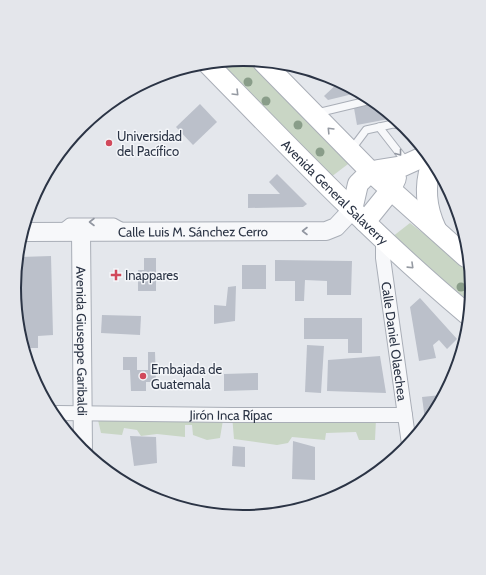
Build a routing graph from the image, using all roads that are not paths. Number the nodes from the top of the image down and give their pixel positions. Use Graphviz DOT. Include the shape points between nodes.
graph roads {
  1 [pos="268,67"];
  2 [pos="212,68"];
  3 [pos="364,102"];
  4 [pos="314,114"];
  5 [pos="390,122"];
  6 [pos="379,127"];
  7 [pos="350,151"];
  8 [pos="416,159"];
  9 [pos="371,172"];
  10 [pos="390,191"];
  11 [pos="358,216"];
  12 [pos="437,231"];
  13 [pos="28,232"];
  14 [pos="58,232"];
  15 [pos="81,232"];
  16 [pos="127,232"];
  17 [pos="383,239"];
  18 [pos="462,254"];
  19 [pos="464,311"];
  20 [pos="82,412"];
  21 [pos="59,413"];
  22 [pos="405,414"];
  23 [pos="408,436"];
  24 [pos="83,441"];
  1 -- 4 [label="main road"];
  2 -- 11 [label="main road, Avenida General Salaverry, one-way"];
  3 -- 4 [label="lane"];
  7 -- 4 [label="main road, one-way"];
  5 -- 6 [label="lane"];
  6 -- 7 [label="lane" via="365,127"];
  6 -- 8 [label="lane, one-way"];
  7 -- 9 [label="main road"];
  8 -- 9 [label="main road"];
  8 -- 10 [label="main road"];
  8 -- 12 [label="main road" via="427,179 426,197"];
  9 -- 10 [label="main road"];
  9 -- 11 [label="main road" via="358,184"];
  10 -- 11 [label="main road"];
  10 -- 12 [label="main road"];
  11 -- 16 [label="street, Calle Luis M. Sánchez Cerro, one-way" via="326,231"];
  11 -- 17 [label="main road, Avenida General Salaverry"];
  12 -- 18 [label="main road"];
  13 -- 14 [label="street, Calle Luis M. Sánchez Cerro"];
  14 -- 15 [label="street, Calle Luis M. Sánchez Cerro"];
  16 -- 14 [label="lane, one-way" via="121,224 114,222 69,222"];
  15 -- 16 [label="street, Calle Luis M. Sánchez Cerro"];
  15 -- 20 [label="street, Avenida Giuseppe Garibaldi"];
  17 -- 19 [label="main road, Avenida General Salaverry, one-way"];
  17 -- 22 [label="street, Calle Daniel Olaechea" via="383,258"];
  20 -- 21 [label="street, Jirón Inca Rípac"];
  20 -- 22 [label="street, Jirón Inca Rípac" via="232,416"];
  20 -- 24 [label="street, Avenida Giuseppe Garibaldi"];
  22 -- 23 [label="street, Calle Daniel Olaechea"];
}
